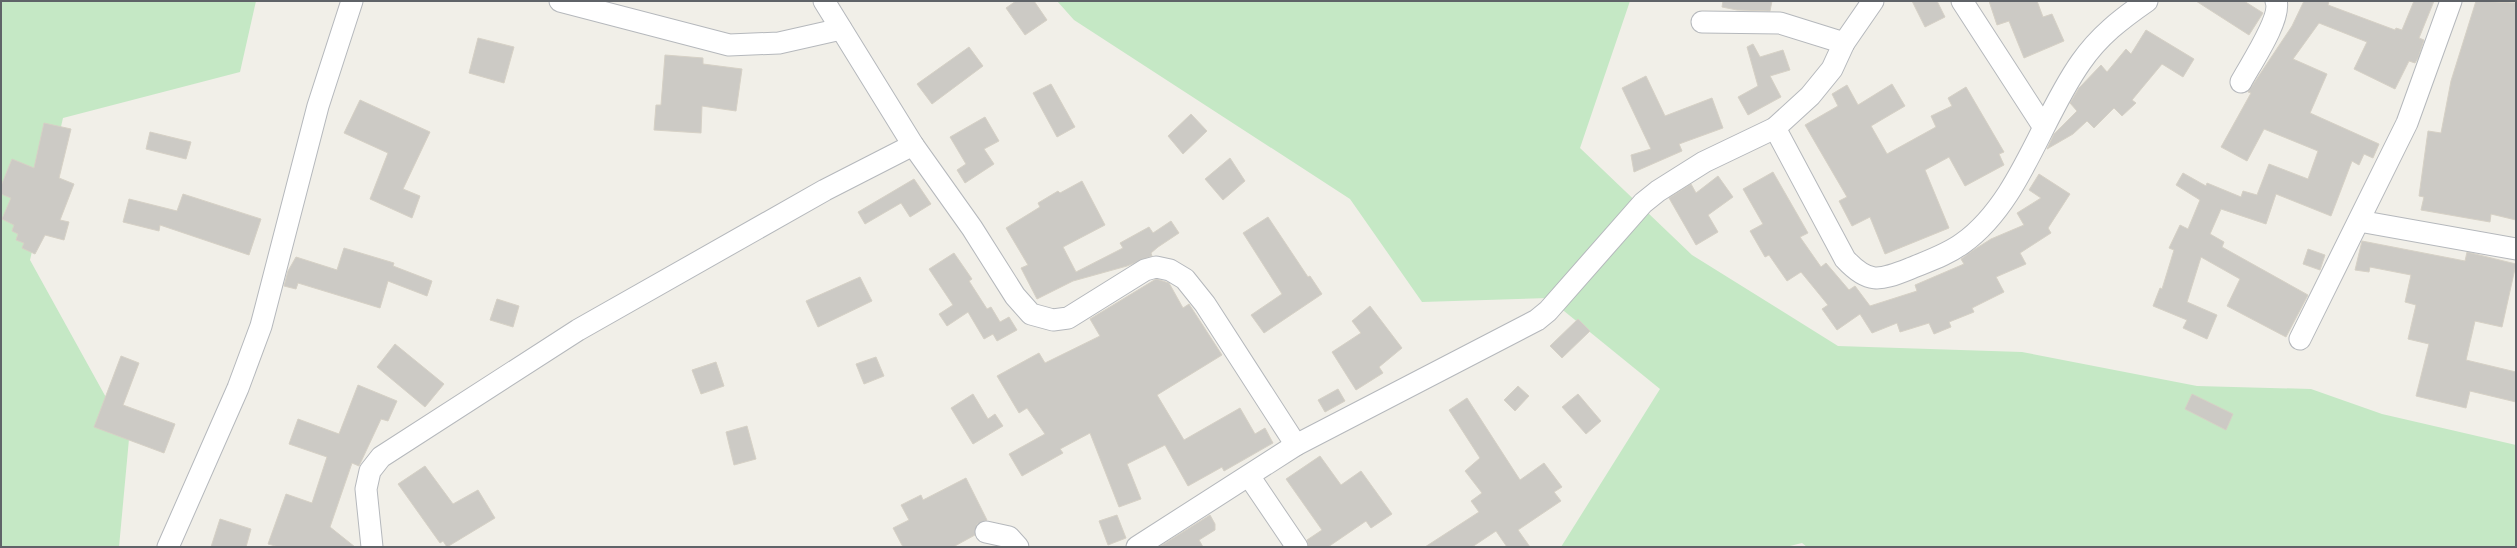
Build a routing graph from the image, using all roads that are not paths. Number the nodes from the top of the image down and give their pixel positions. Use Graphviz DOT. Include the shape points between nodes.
graph roads {
  1 [pos="352,1"];
  2 [pos="560,1"];
  3 [pos="824,1"];
  4 [pos="1873,1"];
  5 [pos="1962,1"];
  6 [pos="2147,1"];
  7 [pos="2276,1"];
  8 [pos="2451,1"];
  9 [pos="1702,22"];
  10 [pos="841,29"];
  11 [pos="1844,43"];
  12 [pos="2241,82"];
  13 [pos="2043,126"];
  14 [pos="1775,128"];
  15 [pos="913,145"];
  16 [pos="2359,221"];
  17 [pos="2516,249"];
  18 [pos="2300,338"];
  19 [pos="1296,445"];
  20 [pos="1249,476"];
  21 [pos="986,532"];
  22 [pos="168,547"];
  23 [pos="372,547"];
  24 [pos="1018,547"];
  25 [pos="1137,547"];
  26 [pos="1297,547"];
  1 -- 22 [label="street" via="318,106 261,326 238,388"];
  2 -- 10 [label="street" via="698,39 729,45 779,42"];
  3 -- 10 [label="street"];
  4 -- 11 [label="street"];
  5 -- 13 [label="street"];
  6 -- 13 [label="street" via="2118,21 2096,41 2067,82"];
  7 -- 12 [label="street" via="2278,6 2274,22"];
  8 -- 16 [label="street" via="2407,123"];
  9 -- 11 [label="street" via="1780,23"];
  10 -- 15 [label="street"];
  11 -- 14 [label="street" via="1832,69 1810,96"];
  13 -- 14 [label="street" via="1998,210 1964,242 1944,255 1894,275 1876,279 1858,273 1845,259"];
  14 -- 19 [label="street" via="1704,162 1658,191 1643,203 1548,311 1520,330"];
  15 -- 19 [label="street" via="972,228 1015,296 1030,314 1053,320 1068,318 1145,270 1156,267 1170,270 1185,279 1205,304"];
  15 -- 23 [label="street" via="825,190 578,330 381,456 370,471 366,489"];
  16 -- 17 [label="street"];
  16 -- 18 [label="street"];
  19 -- 20 [label="street"];
  20 -- 25 [label="street"];
  20 -- 26 [label="street"];
  21 -- 24 [label="street" via="1009,537"];
}
